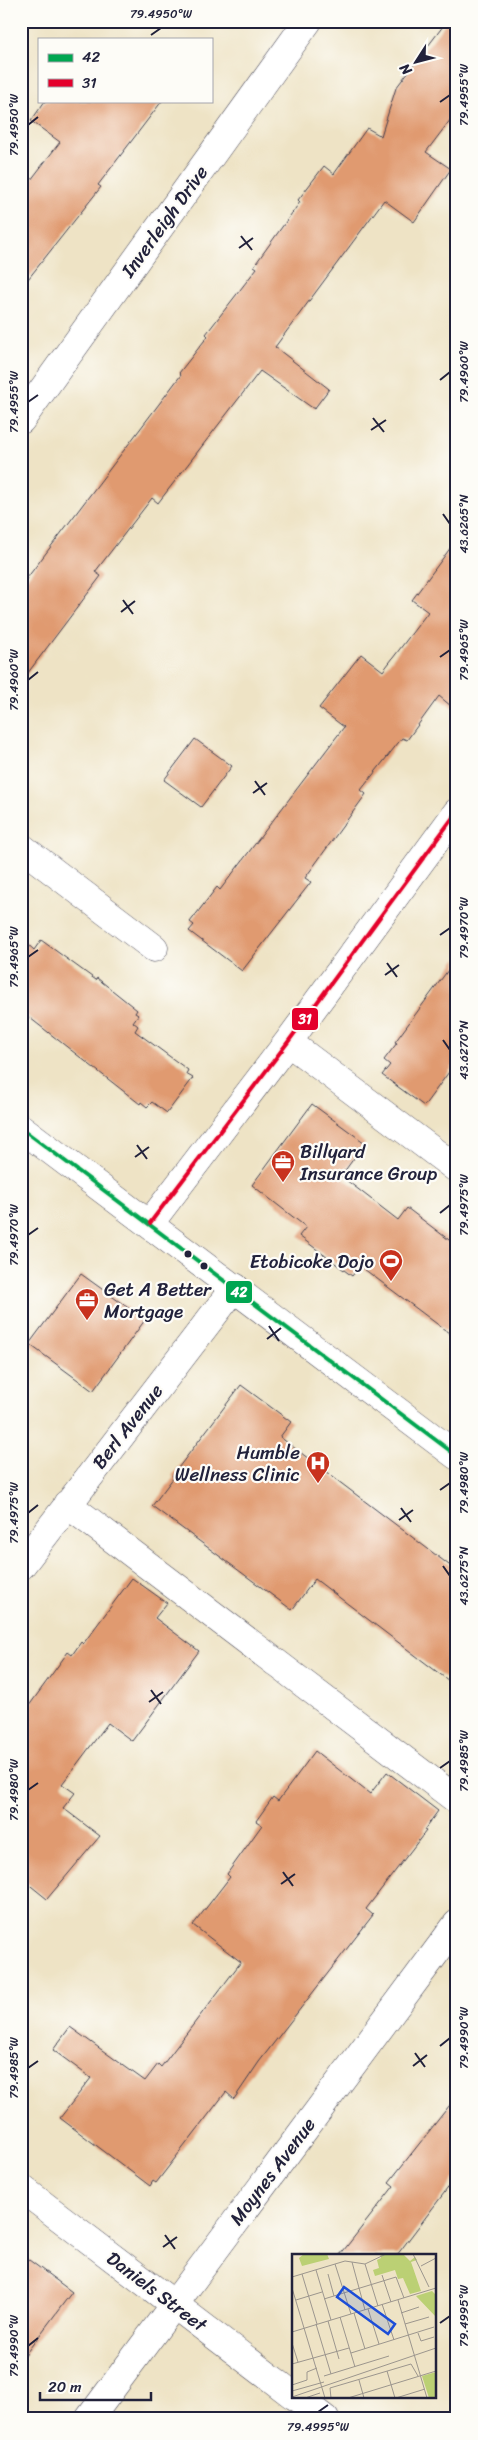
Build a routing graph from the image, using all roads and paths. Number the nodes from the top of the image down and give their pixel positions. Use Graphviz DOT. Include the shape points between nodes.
graph roads {
  1 [pos="308,21"];
  2 [pos="21,420"];
  3 [pos="457,812"];
  4 [pos="21,847"];
  5 [pos="154,948"];
  6 [pos="288,1042"];
  7 [pos="21,1128"];
  8 [pos="457,1169"];
  9 [pos="150,1223"];
  10 [pos="235,1287"];
  11 [pos="457,1456"];
  12 [pos="67,1504"];
  13 [pos="21,1566"];
  14 [pos="457,1800"];
  15 [pos="457,1924"];
  16 [pos="21,2188"];
  17 [pos="173,2303"];
  18 [pos="292,2393"];
  19 [pos="298,2398"];
  20 [pos="89,2419"];
  21 [pos="325,2419"];
  1 -- 2 [label="street, Inverleigh Drive"];
  3 -- 6 [label="street"];
  4 -- 5 [label="street"];
  6 -- 8 [label="street"];
  6 -- 9 [label="street"];
  7 -- 9 [label="street"];
  9 -- 10 [label="street"];
  10 -- 11 [label="street"];
  10 -- 12 [label="street, Berl Avenue"];
  12 -- 13 [label="street, Berl Avenue"];
  12 -- 14 [label="street"];
  15 -- 17 [label="street, Moynes Avenue"];
  16 -- 17 [label="street, Daniels Street"];
  17 -- 18 [label="street, Daniels Street"];
  17 -- 20 [label="street, Moynes Avenue"];
  19 -- 21 [label="street, Daniels Street"];
}
